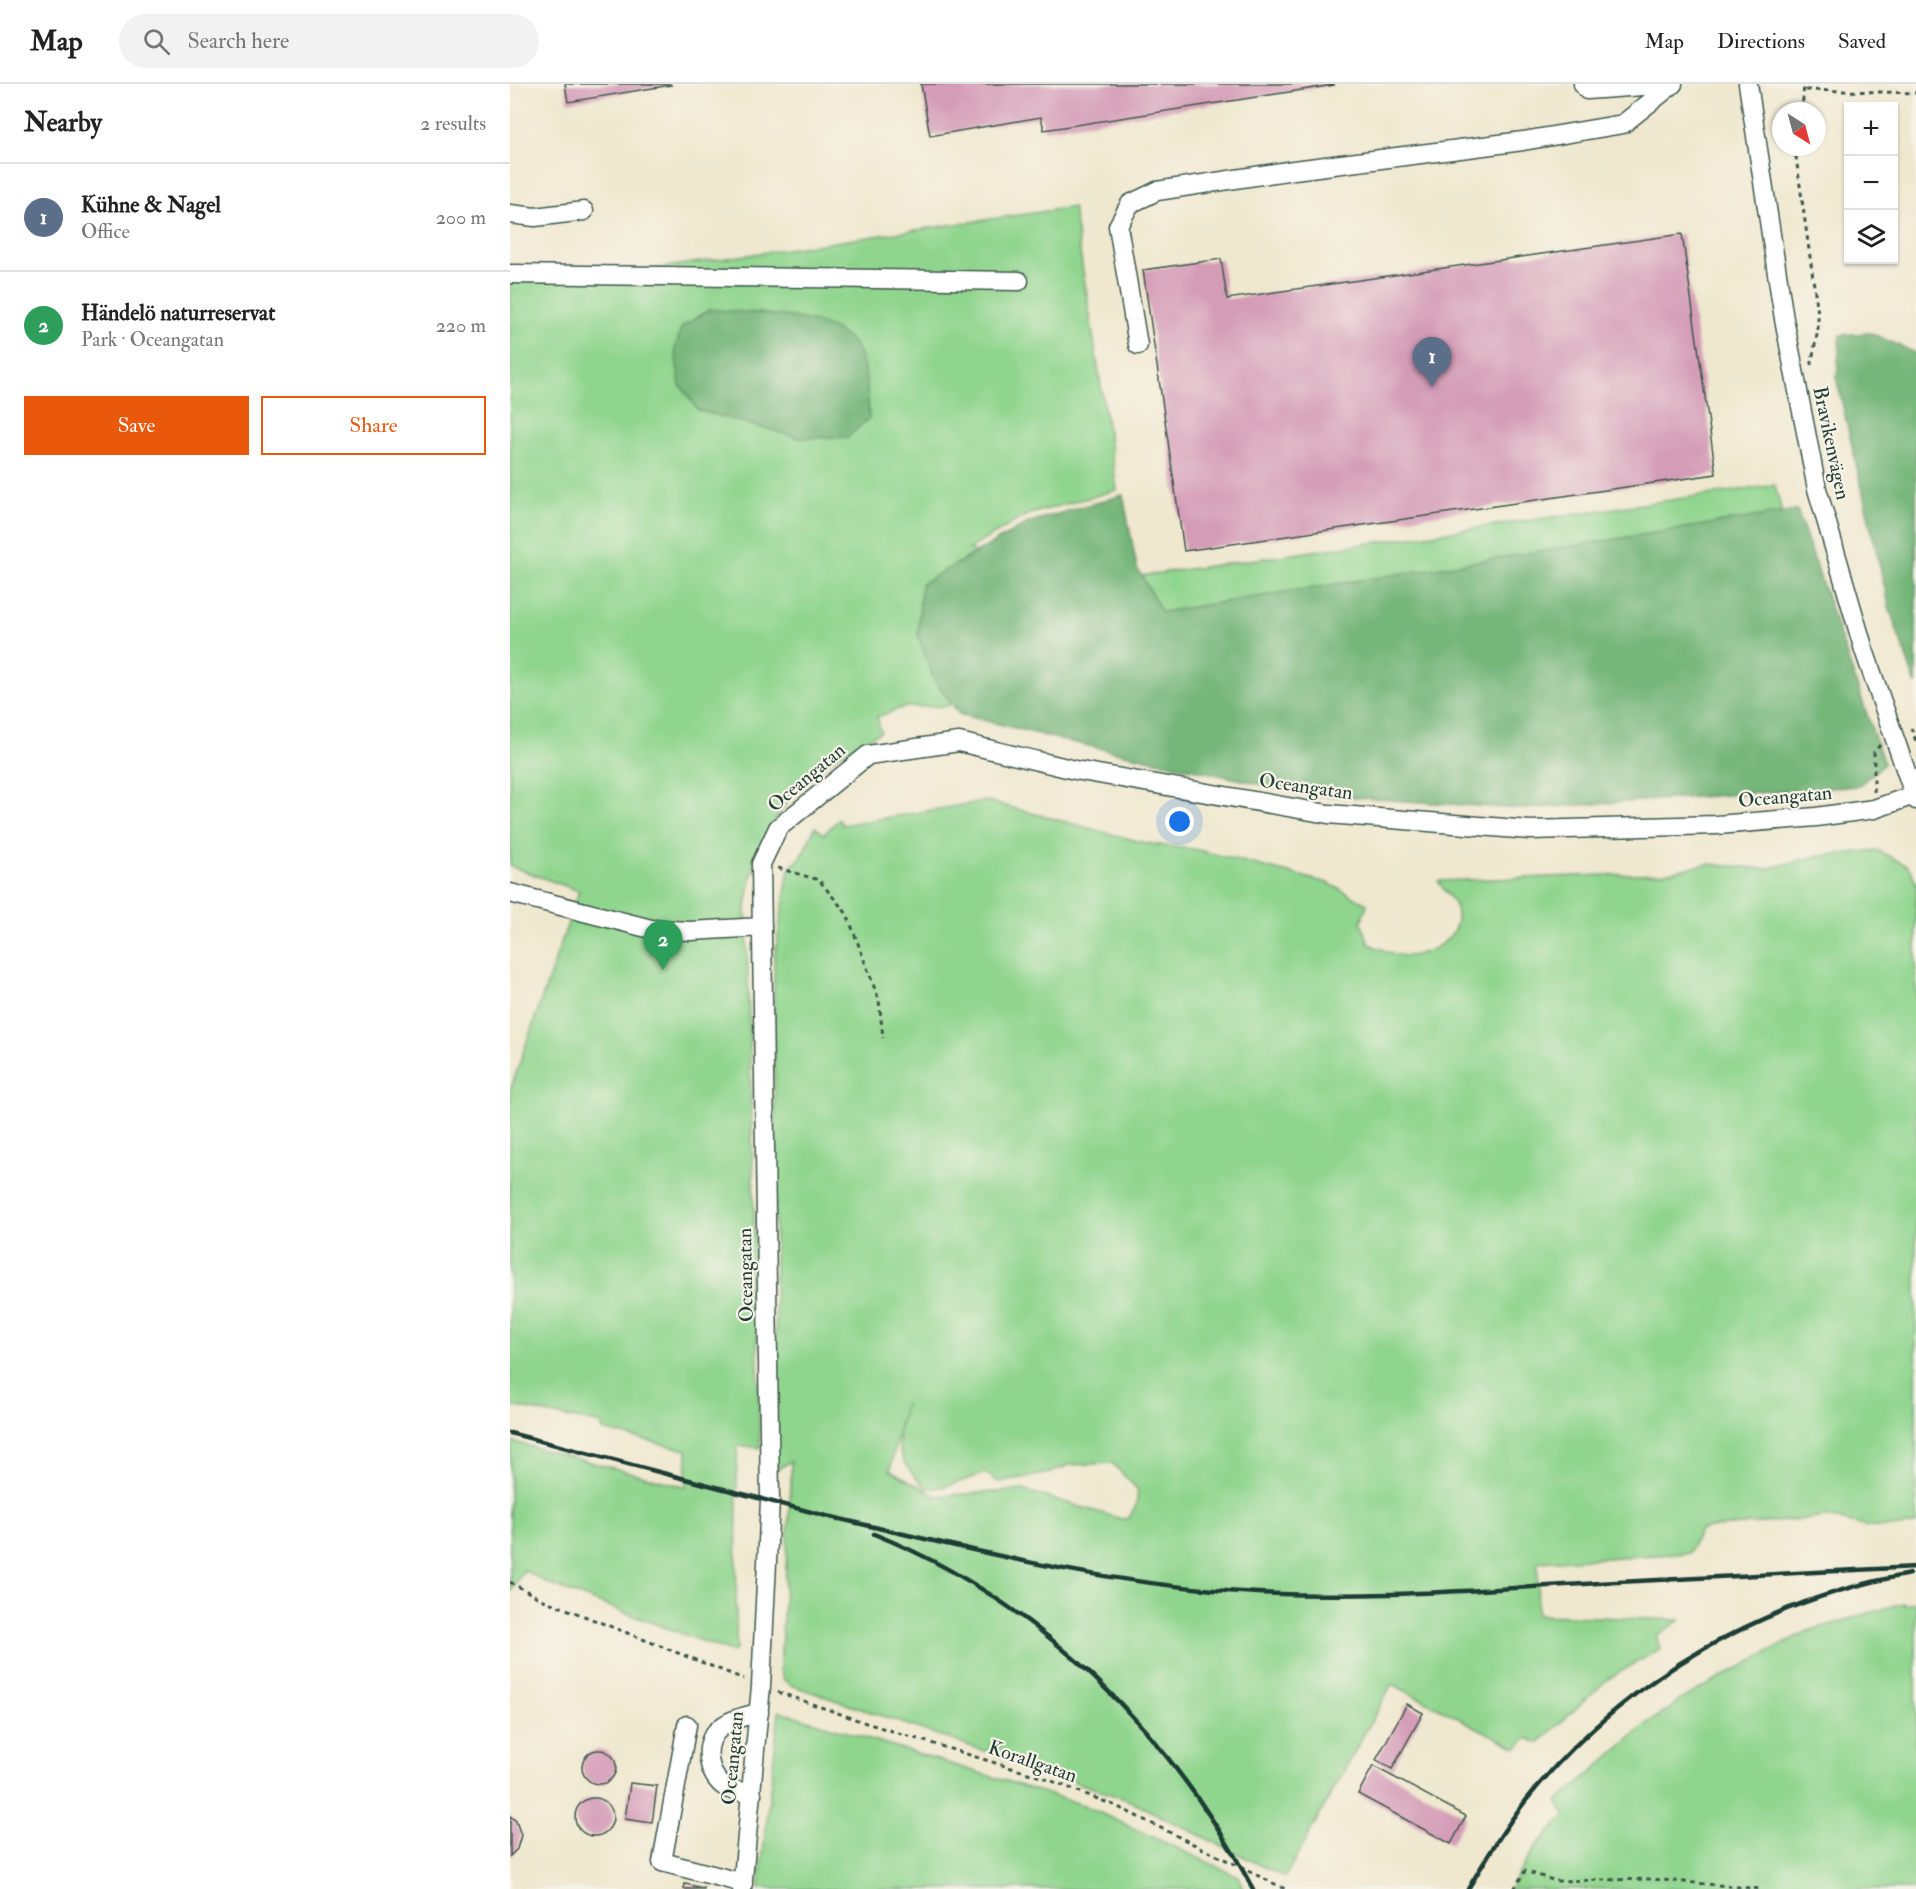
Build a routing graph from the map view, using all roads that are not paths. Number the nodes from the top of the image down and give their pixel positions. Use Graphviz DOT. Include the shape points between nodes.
graph roads {
  1 [pos="1582,84"];
  2 [pos="1672,84"];
  3 [pos="1748,84"];
  4 [pos="584,211"];
  5 [pos="510,214"];
  6 [pos="510,274"];
  7 [pos="1019,281"];
  8 [pos="1138,345"];
  9 [pos="1915,798"];
  10 [pos="510,893"];
  11 [pos="762,927"];
  12 [pos="759,1713"];
  13 [pos="687,1725"];
  14 [pos="752,1794"];
  15 [pos="742,1886"];
  1 -- 2 [label="street" via="1587,90"];
  2 -- 8 [label="street" via="1623,124 1294,170 1148,195 1130,204 1118,226"];
  3 -- 9 [label="street, Bravikenvägen" via="1784,319 1817,489 1864,650"];
  4 -- 5 [label="street" via="536,217"];
  6 -- 7 [label="street"];
  9 -- 11 [label="street, Oceangatan" via="1874,809 1717,825 1530,830 1328,814 1074,770 959,742 868,755 778,828 761,864"];
  10 -- 11 [label="street" via="651,928 690,931"];
  11 -- 12 [label="street, Oceangatan" via="770,1469"];
  12 -- 14 [label="street, Oceangatan"];
  12 -- 14 [label="street" via="729,1722 715,1733 709,1755 715,1779 728,1788"];
  13 -- 15 [label="street" via="662,1862"];
  14 -- 15 [label="street, Oceangatan"];
}
